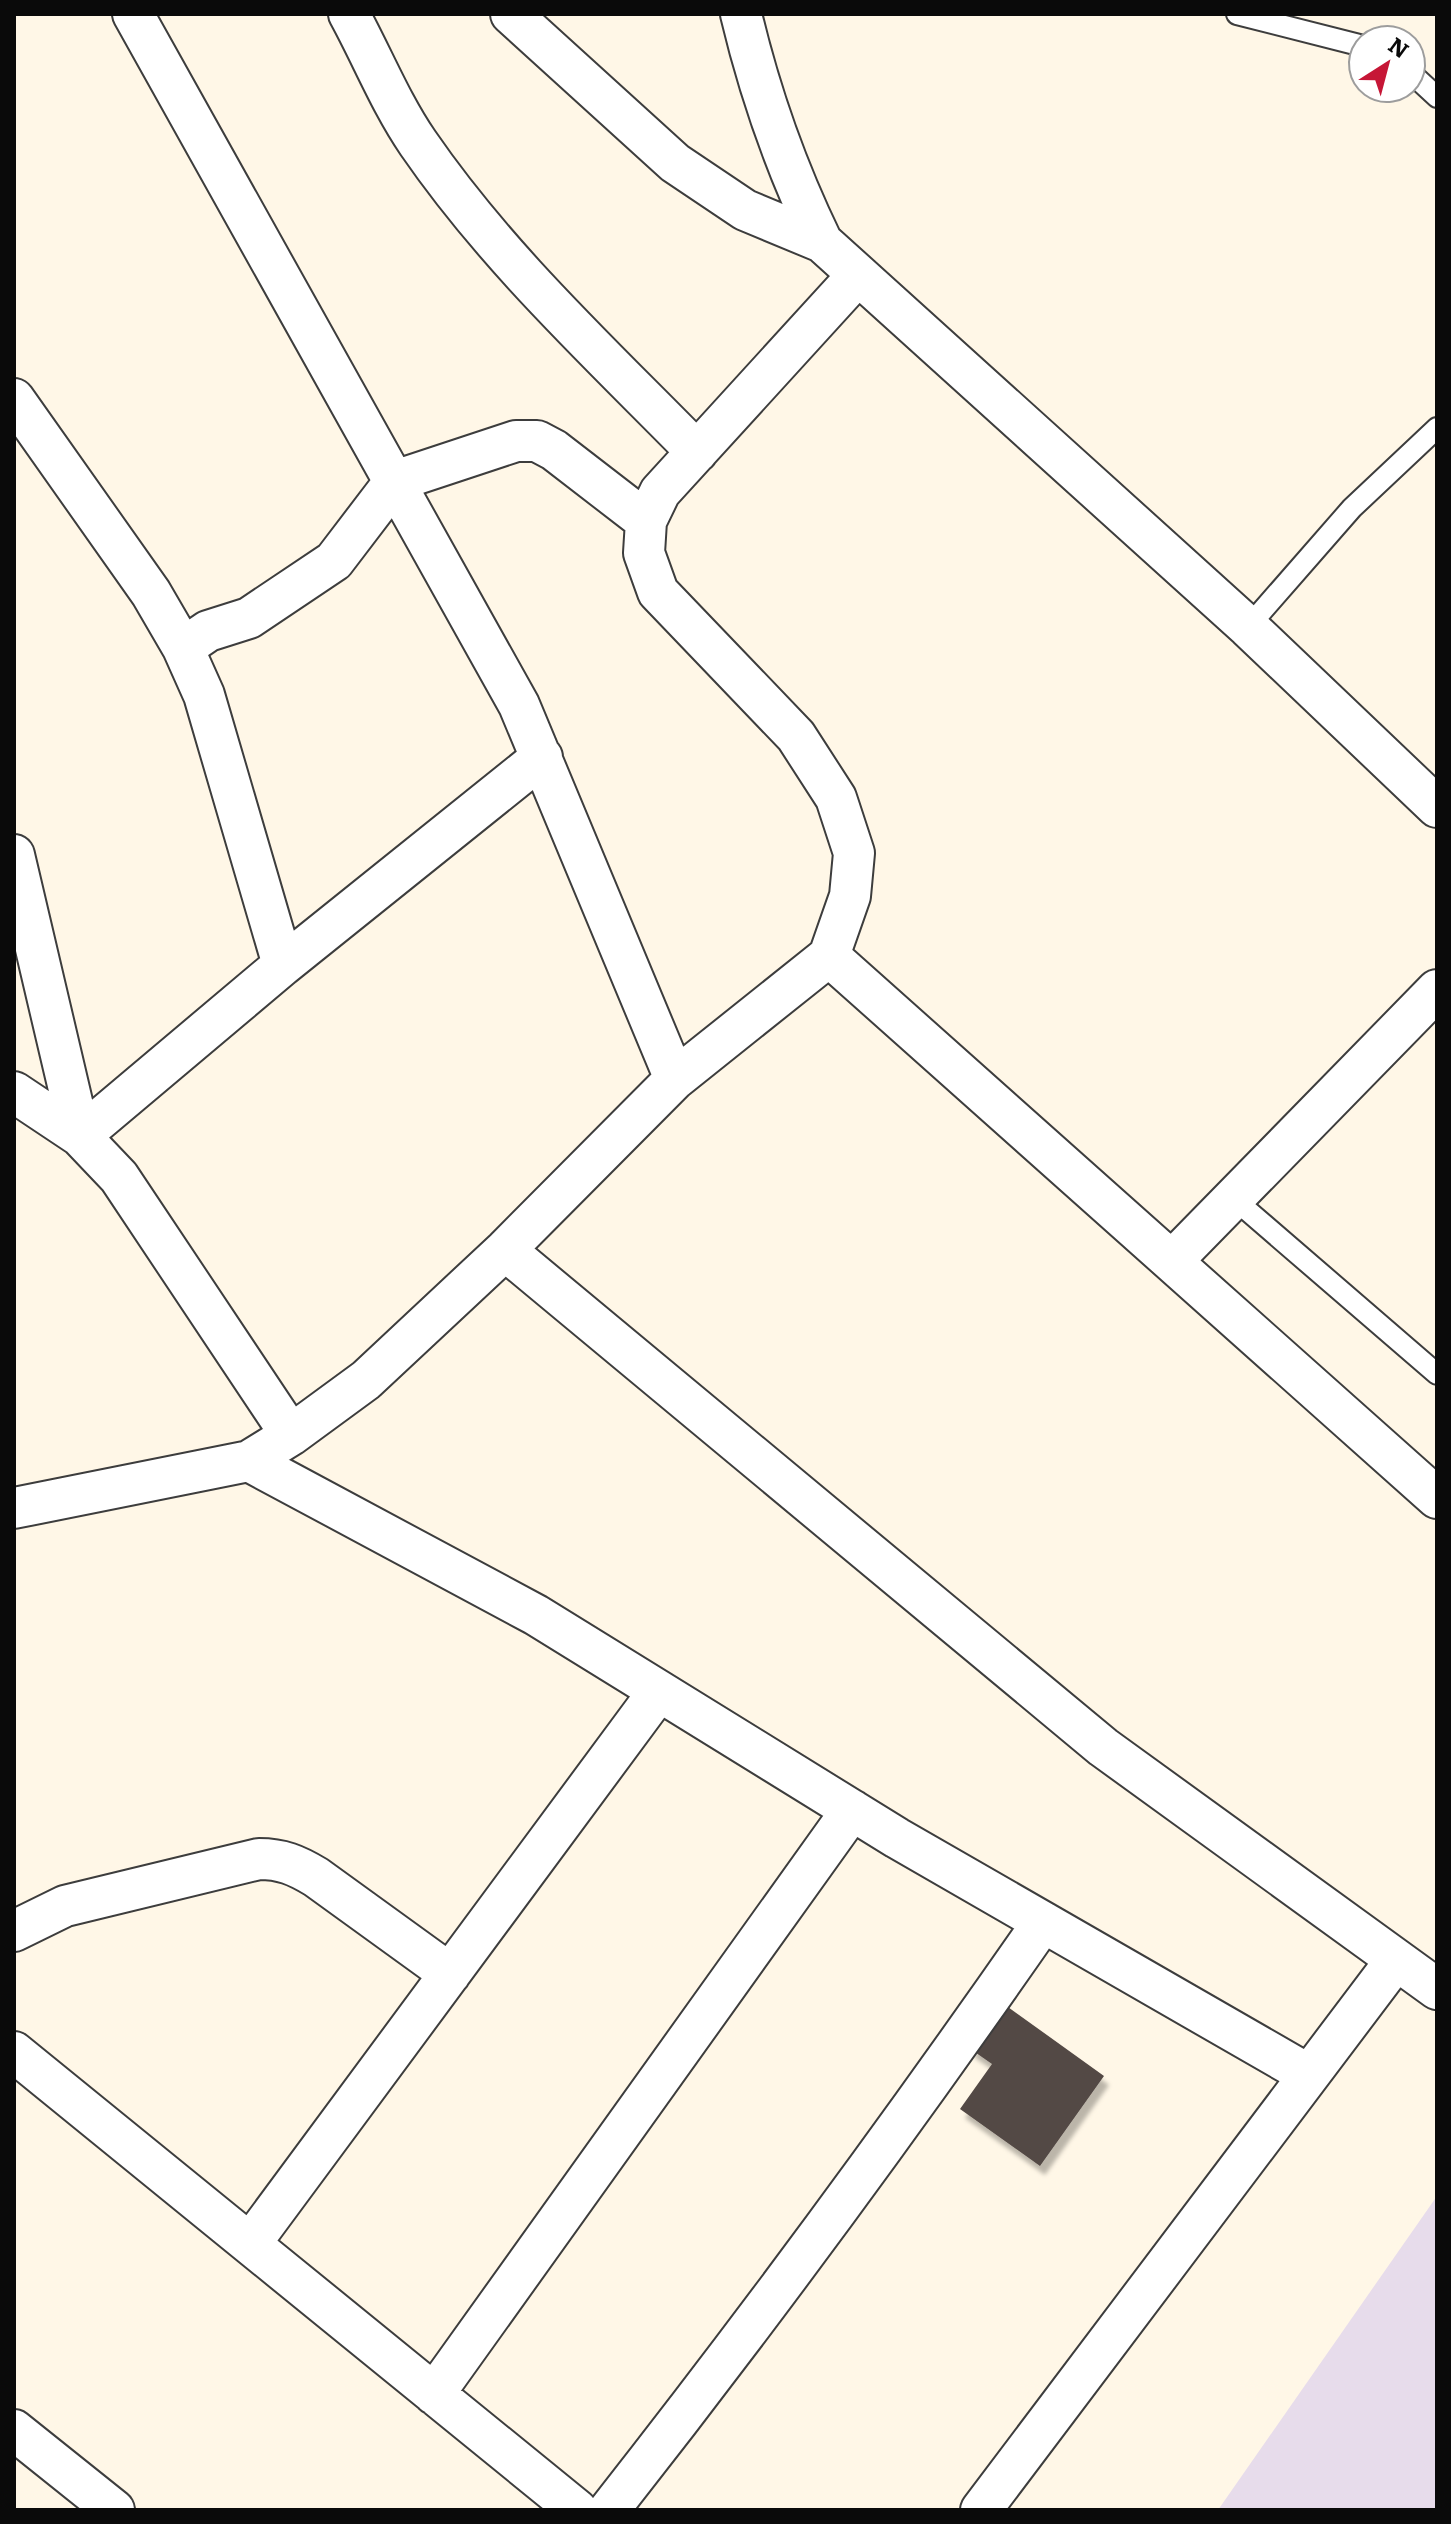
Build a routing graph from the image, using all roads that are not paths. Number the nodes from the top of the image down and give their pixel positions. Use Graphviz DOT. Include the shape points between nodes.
graph roads {
  1 [pos="133,14"];
  2 [pos="349,14"];
  3 [pos="511,14"];
  4 [pos="741,14"];
  5 [pos="1237,14"];
  6 [pos="1347,42"];
  7 [pos="822,242"];
  8 [pos="858,275"];
  9 [pos="14,399"];
  10 [pos="1437,428"];
  11 [pos="697,452"];
  12 [pos="395,481"];
  13 [pos="646,521"];
  14 [pos="1248,627"];
  15 [pos="183,648"];
  16 [pos="542,757"];
  17 [pos="1437,807"];
  18 [pos="14,855"];
  19 [pos="829,956"];
  20 [pos="283,965"];
  21 [pos="1437,990"];
  22 [pos="675,1079"];
  23 [pos="14,1092"];
  24 [pos="80,1136"];
  25 [pos="1233,1198"];
  26 [pos="505,1250"];
  27 [pos="1172,1261"];
  28 [pos="1437,1374"];
  29 [pos="291,1435"];
  30 [pos="249,1461"];
  31 [pos="1437,1498"];
  32 [pos="14,1508"];
  33 [pos="659,1691"];
  34 [pos="852,1810"];
  35 [pos="1043,1922"];
  36 [pos="14,1931"];
  37 [pos="1396,1960"];
  38 [pos="450,1974"];
  39 [pos="1437,1989"];
  40 [pos="14,2052"];
  41 [pos="1309,2075"];
  42 [pos="250,2244"];
  43 [pos="434,2394"];
  44 [pos="14,2430"];
  45 [pos="114,2510"];
  46 [pos="577,2510"];
  47 [pos="609,2510"];
  48 [pos="981,2510"];
  1 -- 12 [label="street"];
  2 -- 11 [label="street" via="417,141 460,200 505,255"];
  3 -- 7 [label="street" via="675,163 745,210"];
  4 -- 7 [label="street" via="760,95"];
  5 -- 6 [label="lane"];
  7 -- 8 [label="street"];
  8 -- 11 [label="street"];
  8 -- 14 [label="street"];
  9 -- 15 [label="street" via="151,593"];
  10 -- 14 [label="lane" via="1352,508"];
  11 -- 13 [label="street" via="660,492"];
  12 -- 13 [label="street" via="516,441 537,441"];
  12 -- 15 [label="street" via="334,561 249,618 208,631"];
  12 -- 16 [label="street" via="519,705"];
  13 -- 19 [label="street" via="644,553 658,592 796,736 836,798 854,853 850,896"];
  14 -- 17 [label="street"];
  15 -- 20 [label="street" via="204,695"];
  16 -- 20 [label="street"];
  16 -- 22 [label="street"];
  18 -- 24 [label="street"];
  19 -- 22 [label="street"];
  19 -- 27 [label="street"];
  20 -- 24 [label="street"];
  21 -- 25 [label="street"];
  22 -- 26 [label="street"];
  23 -- 24 [label="street"];
  24 -- 29 [label="street" via="119,1177"];
  25 -- 27 [label="street"];
  25 -- 28 [label="lane"];
  26 -- 29 [label="street" via="366,1380"];
  26 -- 37 [label="street" via="1103,1747"];
  27 -- 31 [label="street"];
  29 -- 30 [label="street"];
  30 -- 32 [label="street"];
  30 -- 33 [label="street" via="536,1615"];
  33 -- 34 [label="street"];
  33 -- 38 [label="street"];
  34 -- 35 [label="street"];
  34 -- 43 [label="street"];
  35 -- 41 [label="street"];
  35 -- 47 [label="street" via="750,2331"];
  36 -- 38 [label="street" via="65,1906 259,1859 278,1859 316,1877"];
  37 -- 39 [label="street"];
  37 -- 41 [label="street"];
  38 -- 42 [label="street"];
  40 -- 42 [label="street"];
  41 -- 48 [label="street"];
  42 -- 43 [label="street"];
  43 -- 46 [label="street"];
  44 -- 45 [label="street"];
}
